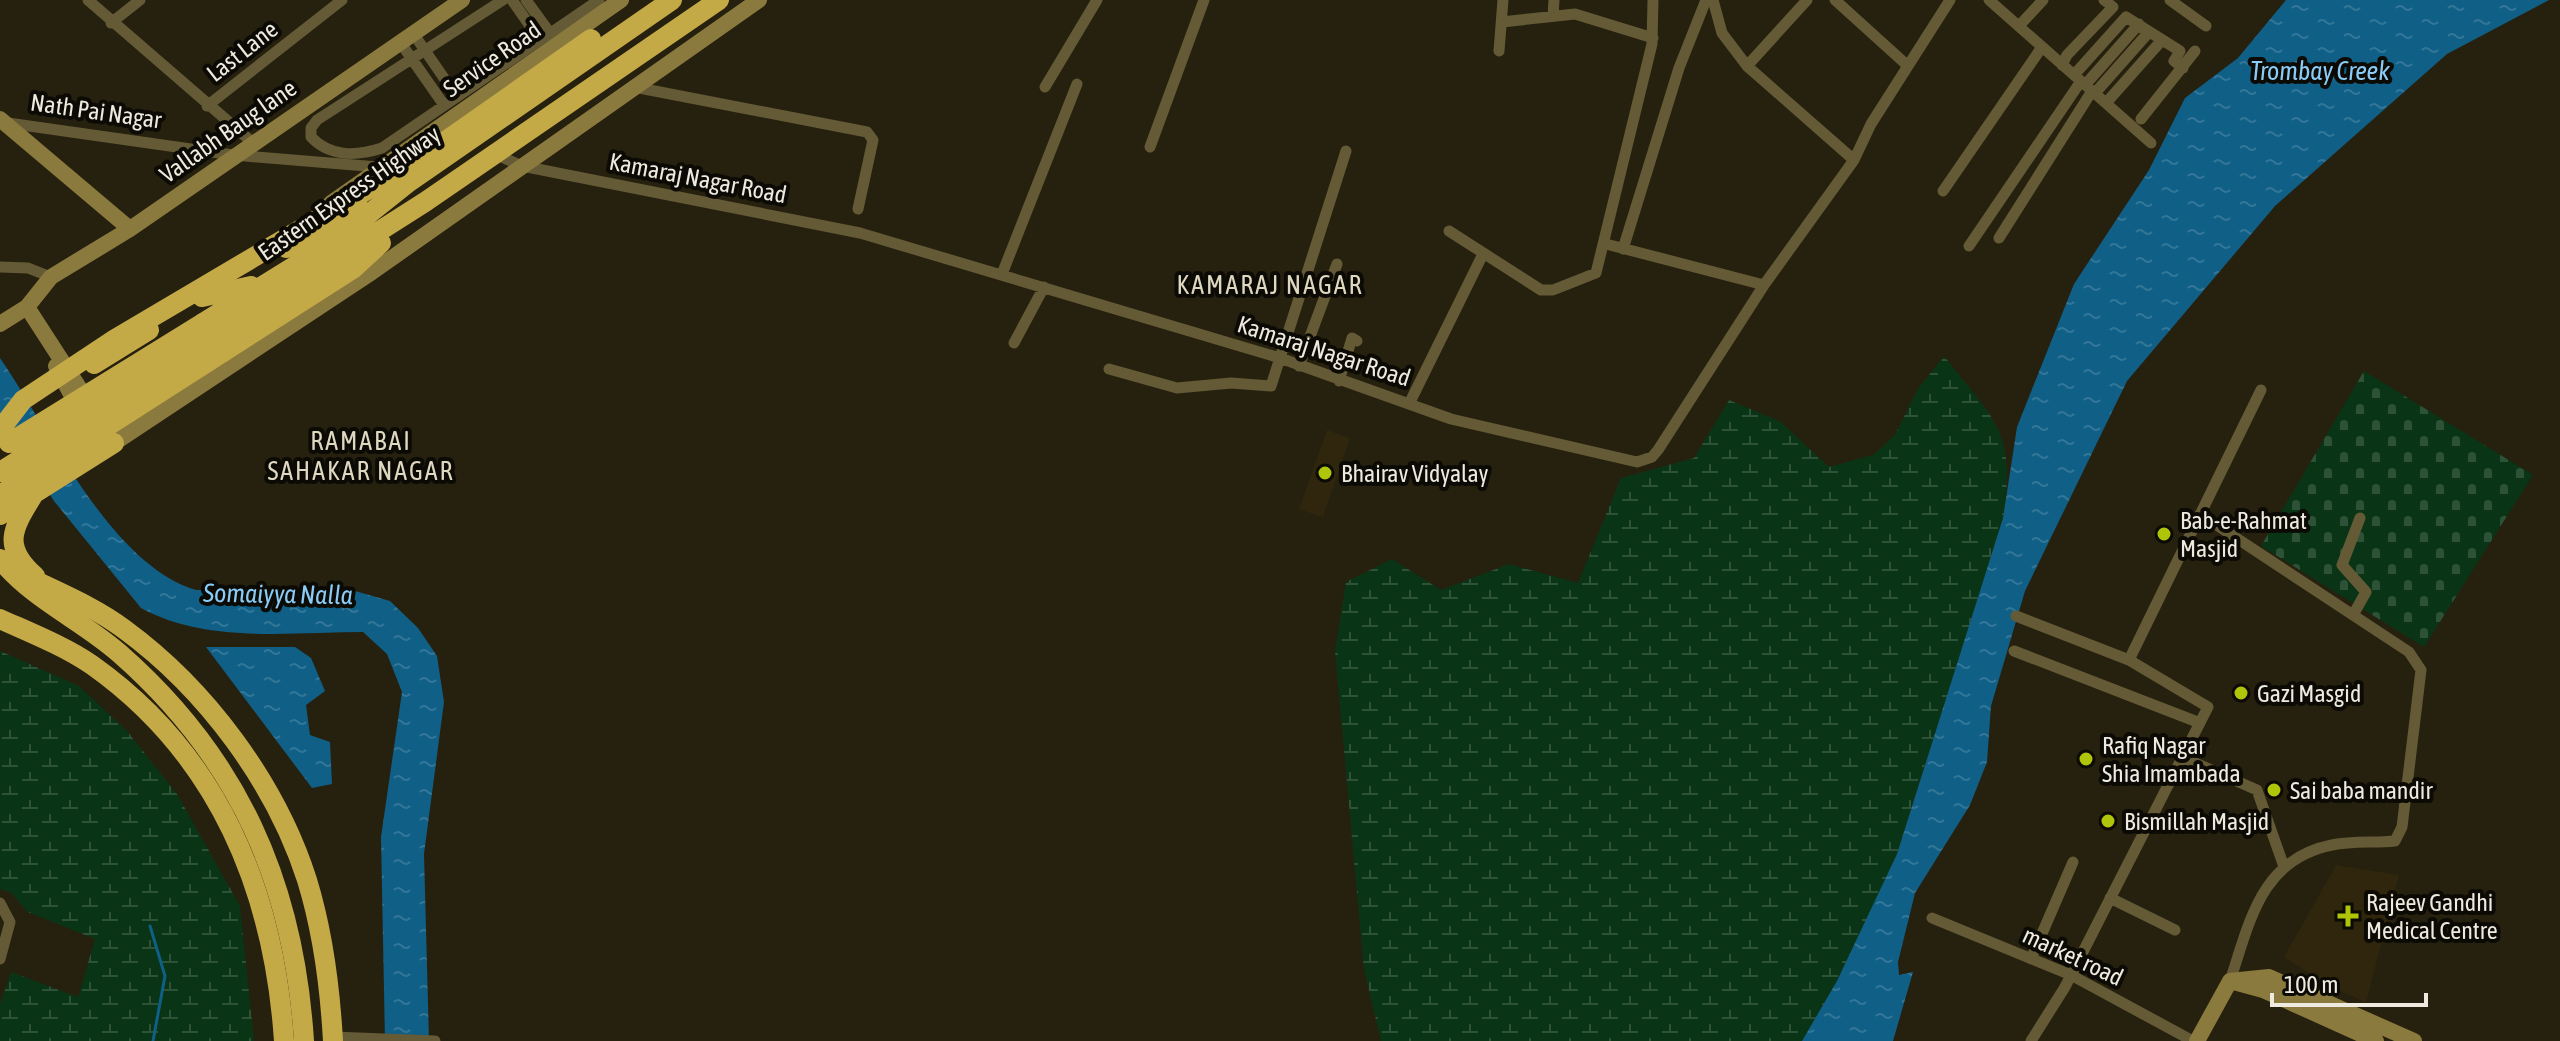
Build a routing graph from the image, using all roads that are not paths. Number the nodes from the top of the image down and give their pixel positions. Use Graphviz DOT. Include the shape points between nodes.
graph roads {
  1 [pos="88,0"];
  2 [pos="140,0"];
  3 [pos="342,0"];
  4 [pos="462,0"];
  5 [pos="503,0"];
  6 [pos="512,0"];
  7 [pos="526,0"];
  8 [pos="599,0"];
  9 [pos="621,0"];
  10 [pos="647,0"];
  11 [pos="672,0"];
  12 [pos="719,0"];
  13 [pos="759,0"];
  14 [pos="1097,0"];
  15 [pos="1204,0"];
  16 [pos="1503,0"];
  17 [pos="1554,0"];
  18 [pos="1653,0"];
  19 [pos="1706,0"];
  20 [pos="1713,0"];
  21 [pos="1807,0"];
  22 [pos="1835,0"];
  23 [pos="1950,0"];
  24 [pos="1989,0"];
  25 [pos="2043,0"];
  26 [pos="2104,0"];
  27 [pos="2178,2"];
  28 [pos="1553,16"];
  29 [pos="1502,22"];
  30 [pos="111,23"];
  31 [pos="2019,26"];
  32 [pos="2206,26"];
  33 [pos="2144,28"];
  34 [pos="545,37"];
  35 [pos="407,38"];
  36 [pos="1653,38"];
  37 [pos="2162,40"];
  38 [pos="2042,47"];
  39 [pos="425,51"];
  40 [pos="1499,51"];
  41 [pos="2195,51"];
  42 [pos="413,59"];
  43 [pos="2062,65"];
  44 [pos="1747,66"];
  45 [pos="1908,66"];
  46 [pos="2183,68"];
  47 [pos="1077,84"];
  48 [pos="2085,85"];
  49 [pos="634,87"];
  50 [pos="1045,87"];
  51 [pos="325,93"];
  52 [pos="457,97"];
  53 [pos="2106,103"];
  54 [pos="444,105"];
  55 [pos="207,106"];
  56 [pos="335,108"];
  57 [pos="2141,119"];
  58 [pos="2,121"];
  59 [pos="252,142"];
  60 [pos="2151,143"];
  61 [pos="1150,147"];
  62 [pos="1346,151"];
  63 [pos="495,154"];
  64 [pos="233,155"];
  65 [pos="1854,160"];
  66 [pos="522,166"];
  67 [pos="378,167"];
  68 [pos="409,182"];
  69 [pos="1943,191"];
  70 [pos="858,209"];
  71 [pos="130,229"];
  72 [pos="1449,231"];
  73 [pos="1999,238"];
  74 [pos="1606,244"];
  75 [pos="1969,246"];
  76 [pos="1623,249"];
  77 [pos="1483,254"];
  78 [pos="1337,264"];
  79 [pos="0,267"];
  80 [pos="238,274"];
  81 [pos="1002,274"];
  82 [pos="51,277"];
  83 [pos="266,283"];
  84 [pos="1764,285"];
  85 [pos="1044,287"];
  86 [pos="202,297"];
  87 [pos="27,307"];
  88 [pos="0,324"];
  89 [pos="212,338"];
  90 [pos="1357,341"];
  91 [pos="1014,343"];
  92 [pos="1280,358"];
  93 [pos="1299,366"];
  94 [pos="1109,369"];
  95 [pos="69,380"];
  96 [pos="1339,381"];
  97 [pos="2261,390"];
  98 [pos="1410,402"];
  99 [pos="0,424"];
  100 [pos="3,440"];
  101 [pos="109,447"];
  102 [pos="0,472"];
  103 [pos="34,494"];
  104 [pos="0,495"];
  105 [pos="2200,514"];
  106 [pos="0,515"];
  107 [pos="2360,518"];
  108 [pos="0,562"];
  109 [pos="47,587"];
  110 [pos="2353,615"];
  111 [pos="2016,616"];
  112 [pos="0,619"];
  113 [pos="2014,651"];
  114 [pos="2129,660"];
  115 [pos="2200,723"];
  116 [pos="2184,758"];
  117 [pos="2073,862"];
  118 [pos="2283,864"];
  119 [pos="2110,898"];
  120 [pos="0,903"];
  121 [pos="1932,918"];
  122 [pos="2175,930"];
  123 [pos="0,959"];
  124 [pos="2031,959"];
  125 [pos="2071,975"];
  126 [pos="2230,981"];
  127 [pos="333,1039"];
  128 [pos="284,1041"];
  129 [pos="304,1041"];
  130 [pos="433,1041"];
  131 [pos="2031,1041"];
  132 [pos="2195,1041"];
  133 [pos="2376,1041"];
  134 [pos="2414,1041"];
  1 -- 30 [label="street"];
  2 -- 30 [label="street"];
  3 -- 55 [label="street, Last Lane"];
  4 -- 35 [label="street, Vallabh Baug lane"];
  5 -- 39 [label="street"];
  6 -- 34 [label="street"];
  7 -- 34 [label="street"];
  8 -- 34 [label="street"];
  9 -- 67 [label="street, Service Road"];
  10 -- 100 [label="highway, bridge" via="420,159 115,339 23,400"];
  11 -- 68 [label="highway, Eastern Express Highway"];
  12 -- 63 [label="highway"];
  13 -- 49 [label="street"];
  14 -- 50 [label="street"];
  15 -- 61 [label="street"];
  16 -- 29 [label="street"];
  17 -- 28 [label="street"];
  18 -- 36 [label="street"];
  19 -- 76 [label="street" via="1679,68"];
  20 -- 44 [label="street" via="1722,33"];
  21 -- 44 [label="street"];
  22 -- 45 [label="street"];
  23 -- 45 [label="street, Kamaraj Nagar Road"];
  24 -- 31 [label="street"];
  25 -- 31 [label="street"];
  26 -- 43 [label="street" via="2113,7"];
  27 -- 32 [label="street"];
  28 -- 29 [label="street"];
  28 -- 36 [label="street" via="1583,15"];
  29 -- 40 [label="street"];
  30 -- 55 [label="street"];
  31 -- 38 [label="street"];
  33 -- 37 [label="street"];
  33 -- 48 [label="street"];
  33 -- 48 [label="street" via="2126,17"];
  34 -- 52 [label="street"];
  35 -- 39 [label="street"];
  35 -- 42 [label="street"];
  35 -- 51 [label="street, Vallabh Baug lane"];
  36 -- 74 [label="street"];
  37 -- 46 [label="street" via="2180,51 2174,61"];
  37 -- 53 [label="street"];
  38 -- 43 [label="street"];
  38 -- 69 [label="street"];
  39 -- 42 [label="street"];
  39 -- 52 [label="street"];
  41 -- 46 [label="street"];
  42 -- 54 [label="street"];
  42 -- 56 [label="street"];
  43 -- 48 [label="street"];
  44 -- 65 [label="street"];
  45 -- 65 [label="street, Kamaraj Nagar Road"];
  46 -- 57 [label="street"];
  47 -- 81 [label="street"];
  48 -- 53 [label="street"];
  48 -- 73 [label="street"];
  48 -- 75 [label="street"];
  49 -- 66 [label="street"];
  49 -- 70 [label="street" via="867,132 873,140"];
  51 -- 56 [label="street"];
  51 -- 59 [label="street, Vallabh Baug lane"];
  52 -- 54 [label="street"];
  53 -- 60 [label="street"];
  54 -- 56 [label="street" via="382,148 347,154 331,151 311,137 317,120"];
  55 -- 59 [label="street"];
  58 -- 64 [label="street, Nath Pai Nagar"];
  58 -- 71 [label="street"];
  59 -- 64 [label="street, Vallabh Baug lane"];
  62 -- 92 [label="street"];
  63 -- 66 [label="street, Kamaraj Nagar Road"];
  63 -- 89 [label="highway" via="425,202 354,268"];
  64 -- 67 [label="street, Nath Pai Nagar"];
  64 -- 71 [label="street, Vallabh Baug lane"];
  65 -- 84 [label="street, Kamaraj Nagar Road"];
  66 -- 81 [label="street, Kamaraj Nagar Road" via="860,233"];
  66 -- 101 [label="street"];
  67 -- 80 [label="street, Service Road"];
  68 -- 80 [label="highway"];
  68 -- 83 [label="highway, Eastern Express Highway" via="335,241"];
  71 -- 82 [label="street, Vallabh Baug lane"];
  72 -- 77 [label="street"];
  74 -- 76 [label="street"];
  74 -- 77 [label="street" via="1596,273 1547,292"];
  76 -- 84 [label="street"];
  77 -- 98 [label="street"];
  78 -- 93 [label="street"];
  79 -- 82 [label="street" via="28,268"];
  80 -- 86 [label="highway"];
  81 -- 85 [label="street, Kamaraj Nagar Road"];
  82 -- 87 [label="street, Vallabh Baug lane"];
  83 -- 86 [label="highway"];
  83 -- 89 [label="highway, Eastern Express Highway"];
  84 -- 98 [label="street, Kamaraj Nagar Road" via="1658,450 1646,460 1451,419"];
  85 -- 91 [label="street"];
  85 -- 92 [label="street, Kamaraj Nagar Road"];
  86 -- 95 [label="highway"];
  87 -- 88 [label="street, Vallabh Baug lane"];
  87 -- 95 [label="street"];
  89 -- 100 [label="highway, Eastern Express Highway, bridge"];
  89 -- 102 [label="highway, bridge"];
  89 -- 104 [label="highway, bridge"];
  90 -- 96 [label="street" via="1352,338"];
  92 -- 93 [label="street, Kamaraj Nagar Road"];
  92 -- 94 [label="street" via="1274,382 1267,387 1231,383 1177,388"];
  93 -- 96 [label="street, Kamaraj Nagar Road"];
  95 -- 99 [label="highway, bridge"];
  95 -- 101 [label="street"];
  96 -- 98 [label="street, Kamaraj Nagar Road"];
  97 -- 105 [label="street"];
  101 -- 103 [label="highway"];
  103 -- 106 [label="highway"];
  103 -- 109 [label="highway" via="12,542 23,566"];
  105 -- 110 [label="street"];
  105 -- 114 [label="street"];
  107 -- 110 [label="street" via="2342,565 2366,592"];
  108 -- 109 [label="highway"];
  108 -- 129 [label="highway, bridge" via="19,583 75,619 145,676 193,729 234,793 279,889 297,966"];
  109 -- 127 [label="highway" via="103,615 155,653 210,712 260,779 307,880 323,949"];
  110 -- 118 [label="street" via="2409,652 2421,670 2402,827 2395,841 2334,844"];
  111 -- 114 [label="street"];
  112 -- 128 [label="highway" via="68,651 120,688 172,742 217,802 260,895 279,980"];
  113 -- 115 [label="street"];
  114 -- 115 [label="street" via="2208,707"];
  115 -- 116 [label="street"];
  116 -- 118 [label="street" via="2257,790"];
  116 -- 119 [label="street"];
  117 -- 124 [label="street"];
  118 -- 126 [label="street" via="2255,907"];
  119 -- 122 [label="street"];
  119 -- 125 [label="street"];
  120 -- 123 [label="street" via="10,922"];
  121 -- 124 [label="street, market road"];
  124 -- 125 [label="street, market road"];
  125 -- 131 [label="street"];
  125 -- 132 [label="street, market road"];
  126 -- 132 [label="street"];
  126 -- 133 [label="street" via="2263,990"];
  126 -- 134 [label="street" via="2269,977"];
  127 -- 130 [label="street"];
}
